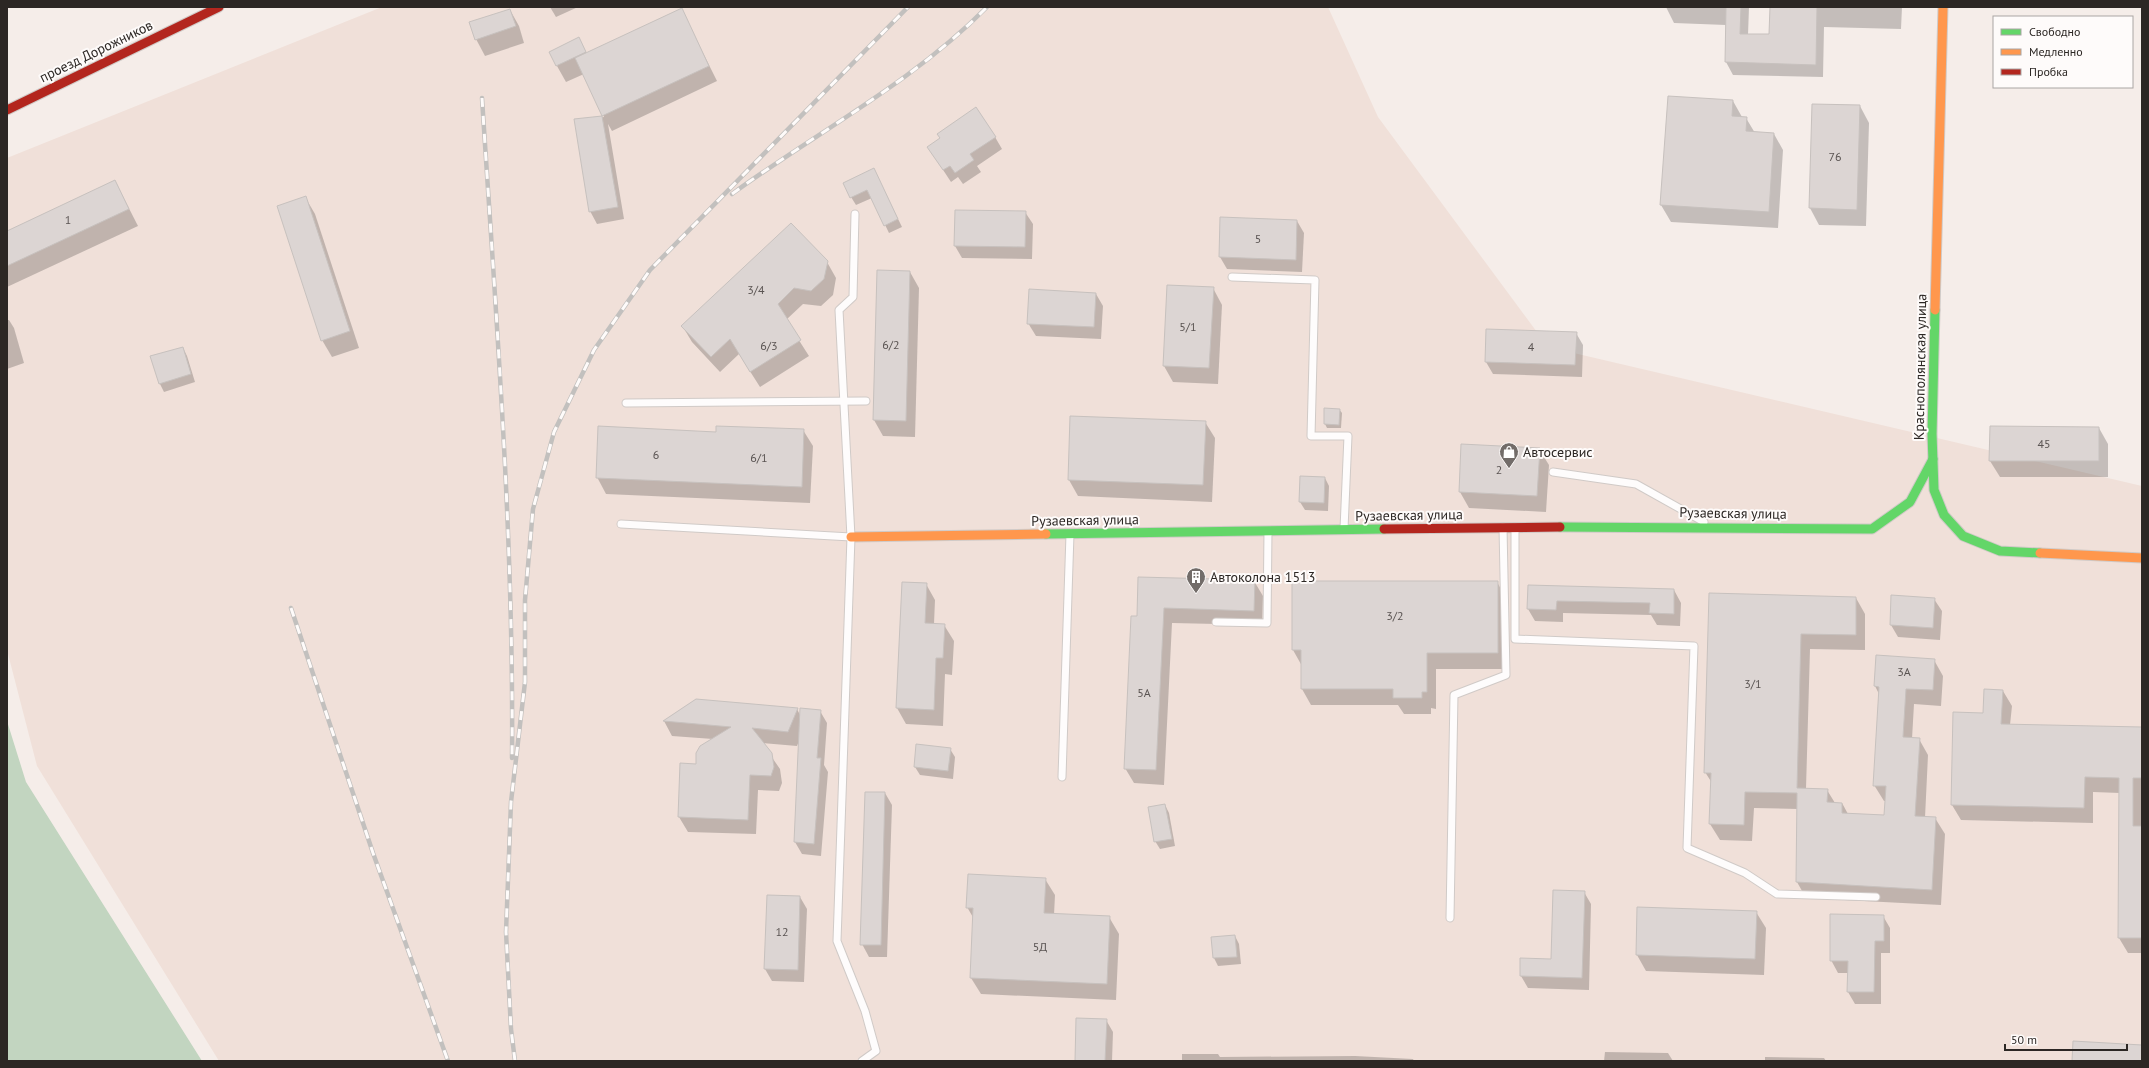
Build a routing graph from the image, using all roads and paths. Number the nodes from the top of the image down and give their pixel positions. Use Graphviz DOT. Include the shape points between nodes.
graph roads {
  1 [pos="219,7"];
  2 [pos="1943,7"];
  3 [pos="7,110"];
  4 [pos="855,214"];
  5 [pos="1232,277"];
  6 [pos="866,401"];
  7 [pos="845,402"];
  8 [pos="626,403"];
  9 [pos="1933,460"];
  10 [pos="1552,472"];
  11 [pos="622,524"];
  12 [pos="1713,526"];
  13 [pos="1503,527"];
  14 [pos="1515,527"];
  15 [pos="1344,529"];
  16 [pos="1268,531"];
  17 [pos="1070,534"];
  18 [pos="852,537"];
  19 [pos="2142,558"];
  20 [pos="1216,622"];
  21 [pos="1062,777"];
  22 [pos="1876,897"];
  23 [pos="1450,918"];
  24 [pos="862,1061"];
  1 -- 3 [label="street, проезд Дорожников"];
  2 -- 9 [label="street, Краснополянская улица"];
  4 -- 7 [label="lane" via="853,297 839,310"];
  5 -- 15 [label="lane" via="1315,280 1311,436 1348,436"];
  6 -- 7 [label="lane"];
  7 -- 8 [label="lane"];
  7 -- 18 [label="lane"];
  9 -- 12 [label="street, Рузаевская улица" via="1910,502 1872,529"];
  9 -- 19 [label="street, Краснополянская улица" via="1934,490 1944,515 1963,536 2000,551"];
  10 -- 12 [label="lane" via="1636,484"];
  11 -- 18 [label="lane"];
  12 -- 14 [label="street, Рузаевская улица"];
  13 -- 14 [label="street, Рузаевская улица"];
  13 -- 15 [label="street, Рузаевская улица"];
  13 -- 23 [label="lane" via="1506,675 1454,695"];
  14 -- 22 [label="lane" via="1515,639 1694,646 1687,848 1745,873 1777,894"];
  15 -- 16 [label="street, Рузаевская улица"];
  16 -- 17 [label="street, Рузаевская улица"];
  16 -- 20 [label="lane" via="1267,623"];
  17 -- 18 [label="street, Рузаевская улица"];
  17 -- 21 [label="lane"];
  18 -- 24 [label="lane" via="837,941 865,1011 876,1051"];
}
